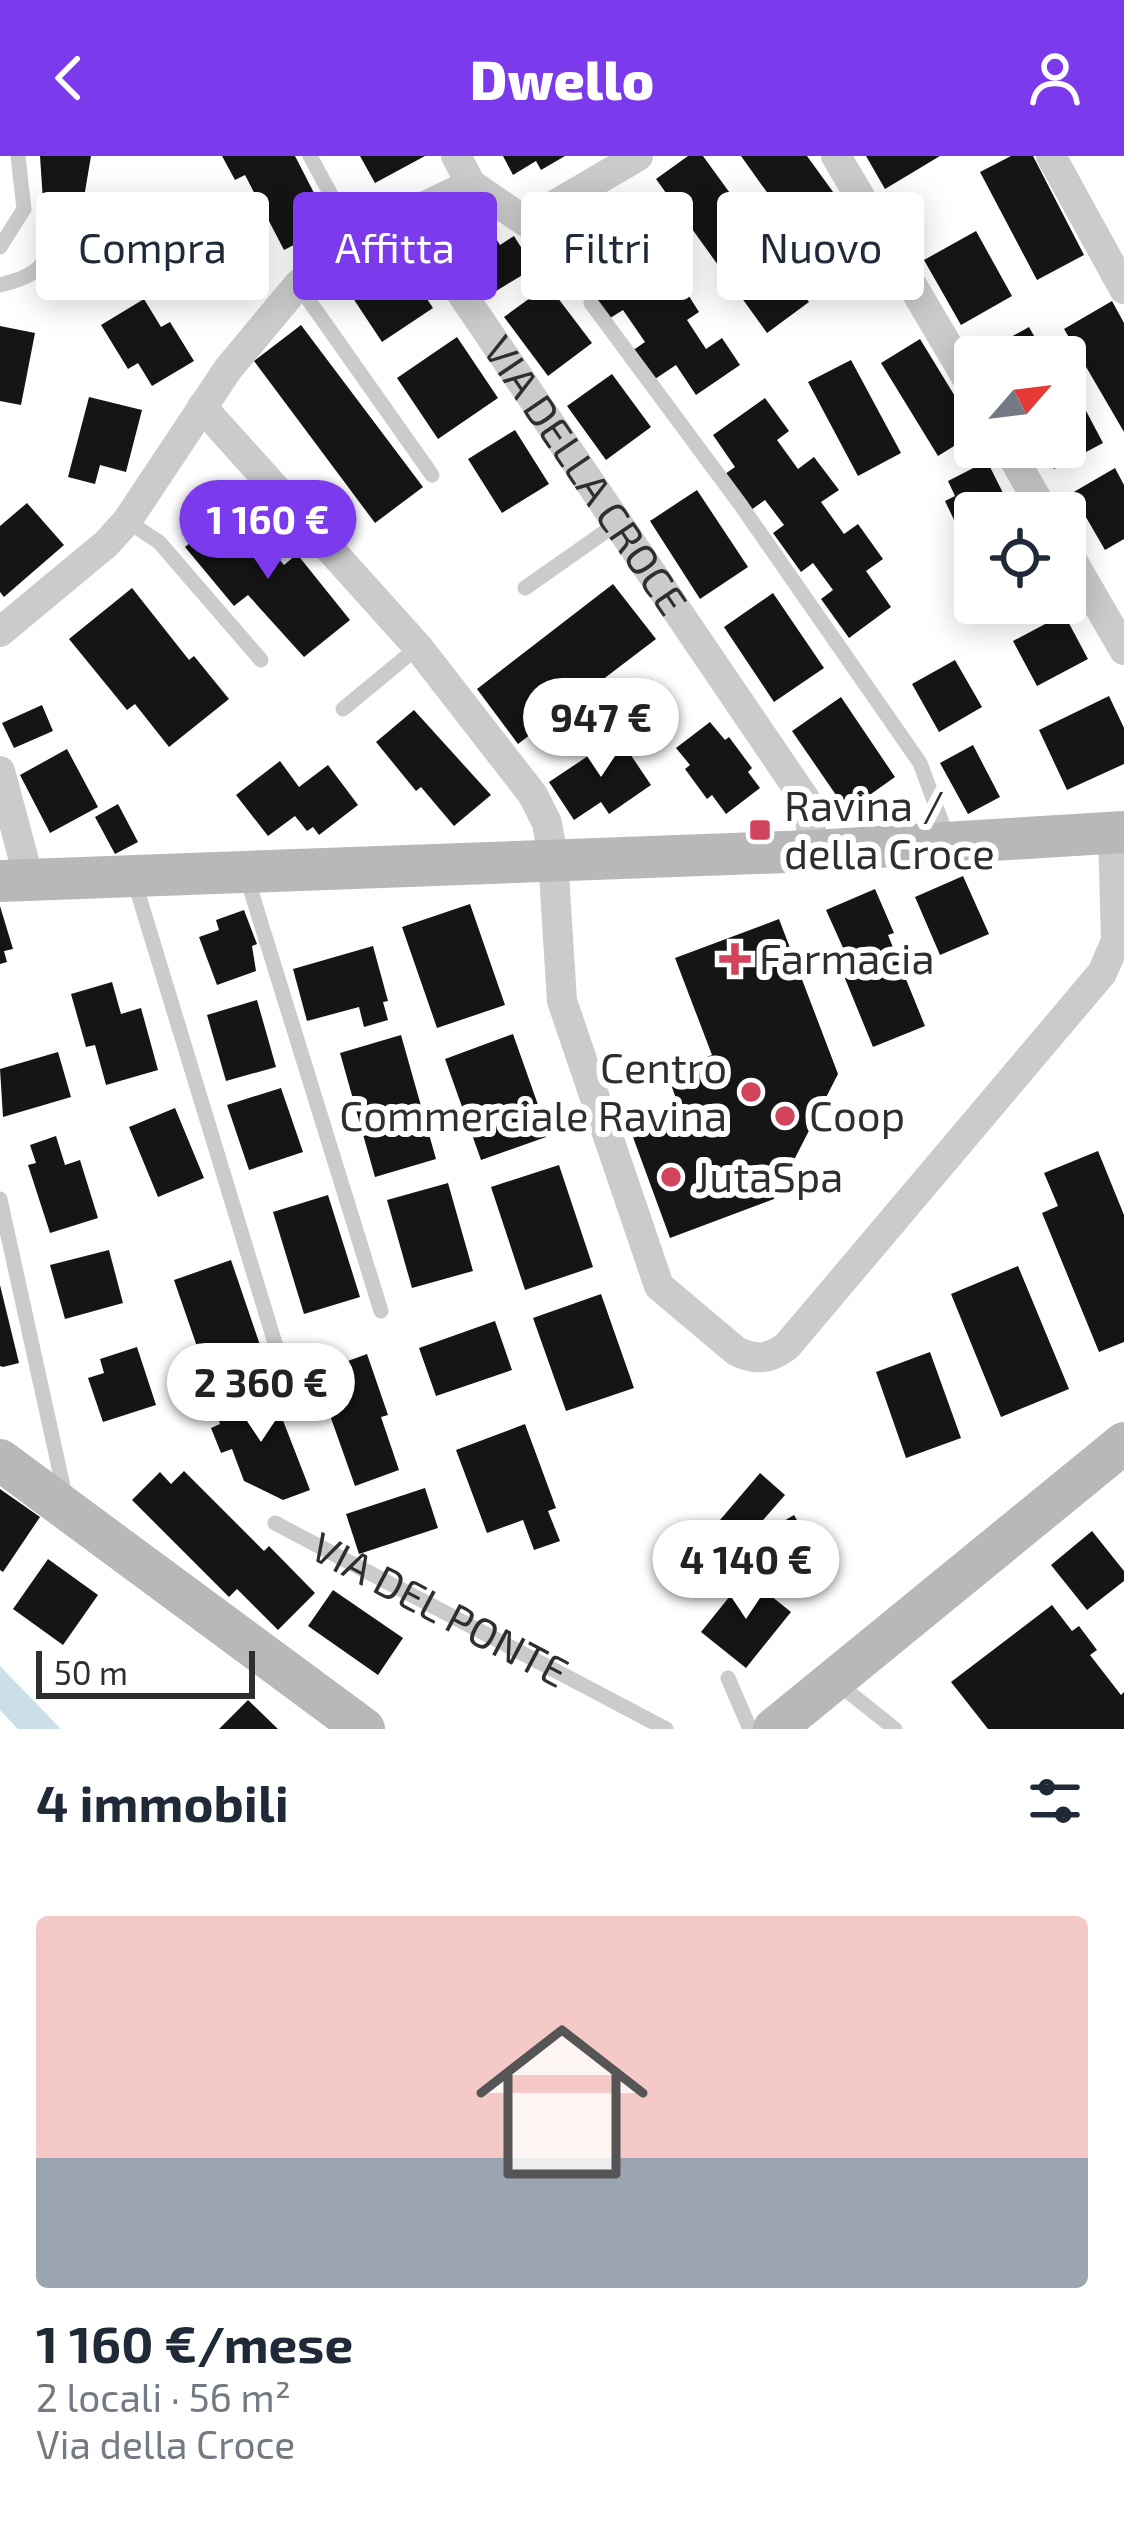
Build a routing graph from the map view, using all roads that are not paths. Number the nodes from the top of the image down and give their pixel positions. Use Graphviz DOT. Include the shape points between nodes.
graph roads {
  1 [pos="18,156"];
  2 [pos="310,156"];
  3 [pos="638,156"];
  4 [pos="836,156"];
  5 [pos="1051,156"];
  6 [pos="463,170"];
  7 [pos="330,192"];
  8 [pos="429,192"];
  9 [pos="0,247"];
  10 [pos="36,272"];
  11 [pos="0,285"];
  12 [pos="1124,290"];
  13 [pos="293,291"];
  14 [pos="309,300"];
  15 [pos="467,300"];
  16 [pos="591,303"];
  17 [pos="954,356"];
  18 [pos="202,407"];
  19 [pos="432,475"];
  20 [pos="127,521"];
  21 [pos="619,522"];
  22 [pos="1086,584"];
  23 [pos="525,588"];
  24 [pos="0,632"];
  25 [pos="418,647"];
  26 [pos="1124,650"];
  27 [pos="261,660"];
  28 [pos="343,709"];
  29 [pos="0,771"];
  30 [pos="1119,832"];
  31 [pos="948,842"];
  32 [pos="813,851"];
  33 [pos="554,858"];
  34 [pos="245,872"];
  35 [pos="134,878"];
  36 [pos="14,880"];
  37 [pos="0,1198"];
  38 [pos="381,1310"];
  39 [pos="278,1354"];
  40 [pos="1124,1443"];
  41 [pos="0,1460"];
  42 [pos="68,1508"];
  43 [pos="274,1523"];
  44 [pos="728,1678"];
  45 [pos="833,1680"];
  46 [pos="364,1729"];
  47 [pos="666,1729"];
  48 [pos="750,1729"];
  49 [pos="774,1729"];
  50 [pos="895,1729"];
  1 -- 9 [label="lane" via="24,208"];
  2 -- 7 [label="lane"];
  3 -- 6 [label="street" via="526,222"];
  4 -- 17 [label="street"];
  5 -- 12 [label="street"];
  6 -- 8 [label="street"];
  10 -- 11 [label="lane"];
  13 -- 18 [label="street"];
  14 -- 19 [label="lane"];
  15 -- 21 [label="street, VIA DELLA CROCE"];
  16 -- 31 [label="lane" via="920,764"];
  18 -- 20 [label="street"];
  18 -- 25 [label="street"];
  20 -- 24 [label="street"];
  20 -- 27 [label="lane" via="159,542"];
  21 -- 23 [label="lane"];
  21 -- 32 [label="street, VIA DELLA CROCE" via="809,805"];
  22 -- 26 [label="street"];
  25 -- 28 [label="lane"];
  25 -- 33 [label="street" via="533,795"];
  29 -- 36 [label="street"];
  30 -- 31 [label="street"];
  30 -- 33 [label="street" via="1116,941 1102,973 788,1346 762,1358 736,1351 658,1286 562,1001"];
  31 -- 32 [label="street"];
  32 -- 33 [label="street"];
  33 -- 34 [label="street"];
  34 -- 35 [label="street"];
  34 -- 38 [label="lane"];
  35 -- 36 [label="street"];
  35 -- 39 [label="lane"];
  37 -- 42 [label="lane"];
  40 -- 45 [label="street"];
  41 -- 42 [label="street"];
  42 -- 46 [label="street"];
  43 -- 47 [label="lane, VIA DEL PONTE"];
  44 -- 48 [label="lane"];
  45 -- 49 [label="street"];
  45 -- 50 [label="lane"];
}
